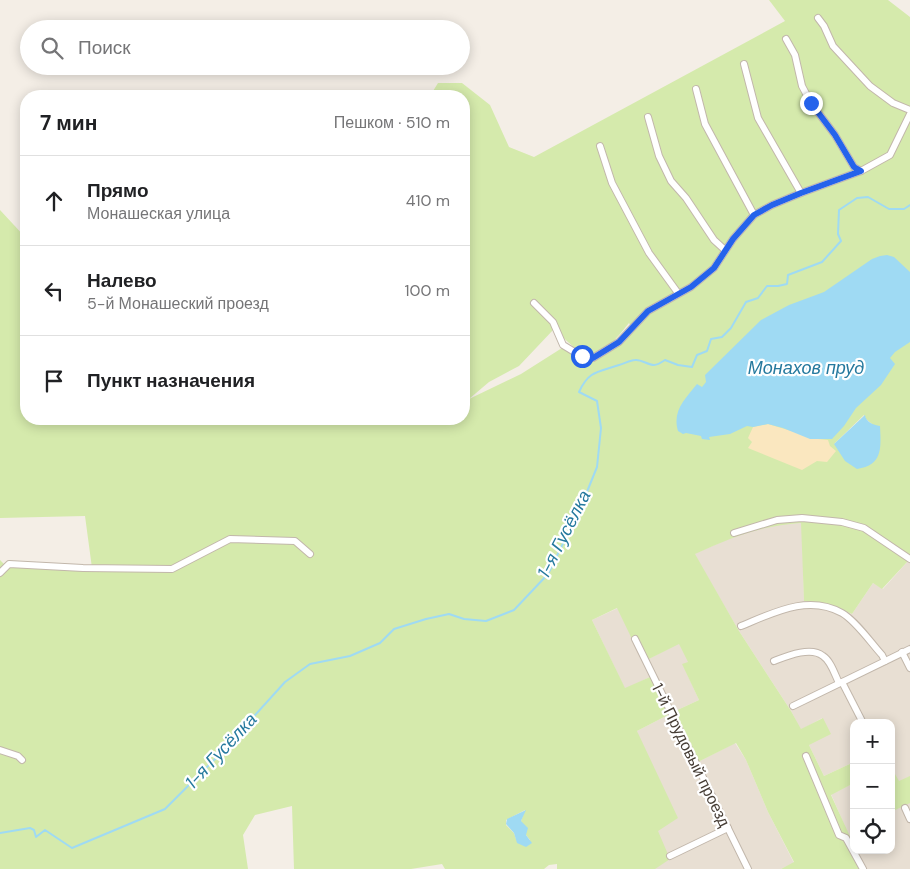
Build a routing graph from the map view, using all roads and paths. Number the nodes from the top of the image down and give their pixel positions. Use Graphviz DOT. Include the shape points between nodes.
graph roads {
  1 [pos="818,18"];
  2 [pos="786,40"];
  3 [pos="744,64"];
  4 [pos="696,89"];
  5 [pos="910,110"];
  6 [pos="910,114"];
  7 [pos="648,117"];
  8 [pos="600,146"];
  9 [pos="861,171"];
  10 [pos="801,193"];
  11 [pos="754,215"];
  12 [pos="725,250"];
  13 [pos="678,293"];
  14 [pos="534,303"];
  15 [pos="734,533"];
  16 [pos="310,554"];
  17 [pos="910,559"];
  18 [pos="0,573"];
  19 [pos="741,626"];
  20 [pos="636,640"];
  21 [pos="910,648"];
  22 [pos="902,652"];
  23 [pos="774,661"];
  24 [pos="885,661"];
  25 [pos="910,668"];
  26 [pos="841,682"];
  27 [pos="793,706"];
  28 [pos="860,719"];
  29 [pos="0,750"];
  30 [pos="806,756"];
  31 [pos="22,760"];
  32 [pos="905,808"];
  33 [pos="910,819"];
  34 [pos="728,828"];
  35 [pos="670,856"];
  36 [pos="748,869"];
  37 [pos="862,869"];
  1 -- 5 [label="street" via="833,46 870,86 893,103"];
  2 -- 9 [label="street" via="811,103 854,167"];
  3 -- 10 [label="street" via="758,118"];
  4 -- 11 [label="street" via="705,124"];
  6 -- 9 [label="street" via="890,155"];
  7 -- 12 [label="street" via="659,156 671,181"];
  8 -- 13 [label="street" via="612,182 649,253"];
  9 -- 10 [label="street"];
  10 -- 11 [label="street"];
  11 -- 12 [label="street"];
  12 -- 13 [label="street" via="714,268"];
  13 -- 14 [label="street" via="648,311 619,342 593,358 582,356 563,345 553,322"];
  15 -- 17 [label="street" via="777,520 802,518 842,522 864,528"];
  16 -- 18 [label="street" via="295,541 230,539 172,569 9,564"];
  19 -- 24 [label="street" via="783,608 819,606 841,613 850,620"];
  20 -- 34 [label="street, 1-й Прудовый проезд"];
  21 -- 22 [label="street"];
  22 -- 24 [label="street"];
  22 -- 25 [label="street"];
  23 -- 26 [label="street" via="812,651 819,653 825,656"];
  24 -- 26 [label="street"];
  26 -- 27 [label="street"];
  26 -- 28 [label="street"];
  29 -- 31 [label="street"];
  30 -- 37 [label="street" via="839,835 846,838"];
  32 -- 33 [label="street"];
  34 -- 35 [label="street"];
  34 -- 36 [label="street, 1-й Прудовый проезд"];
}
